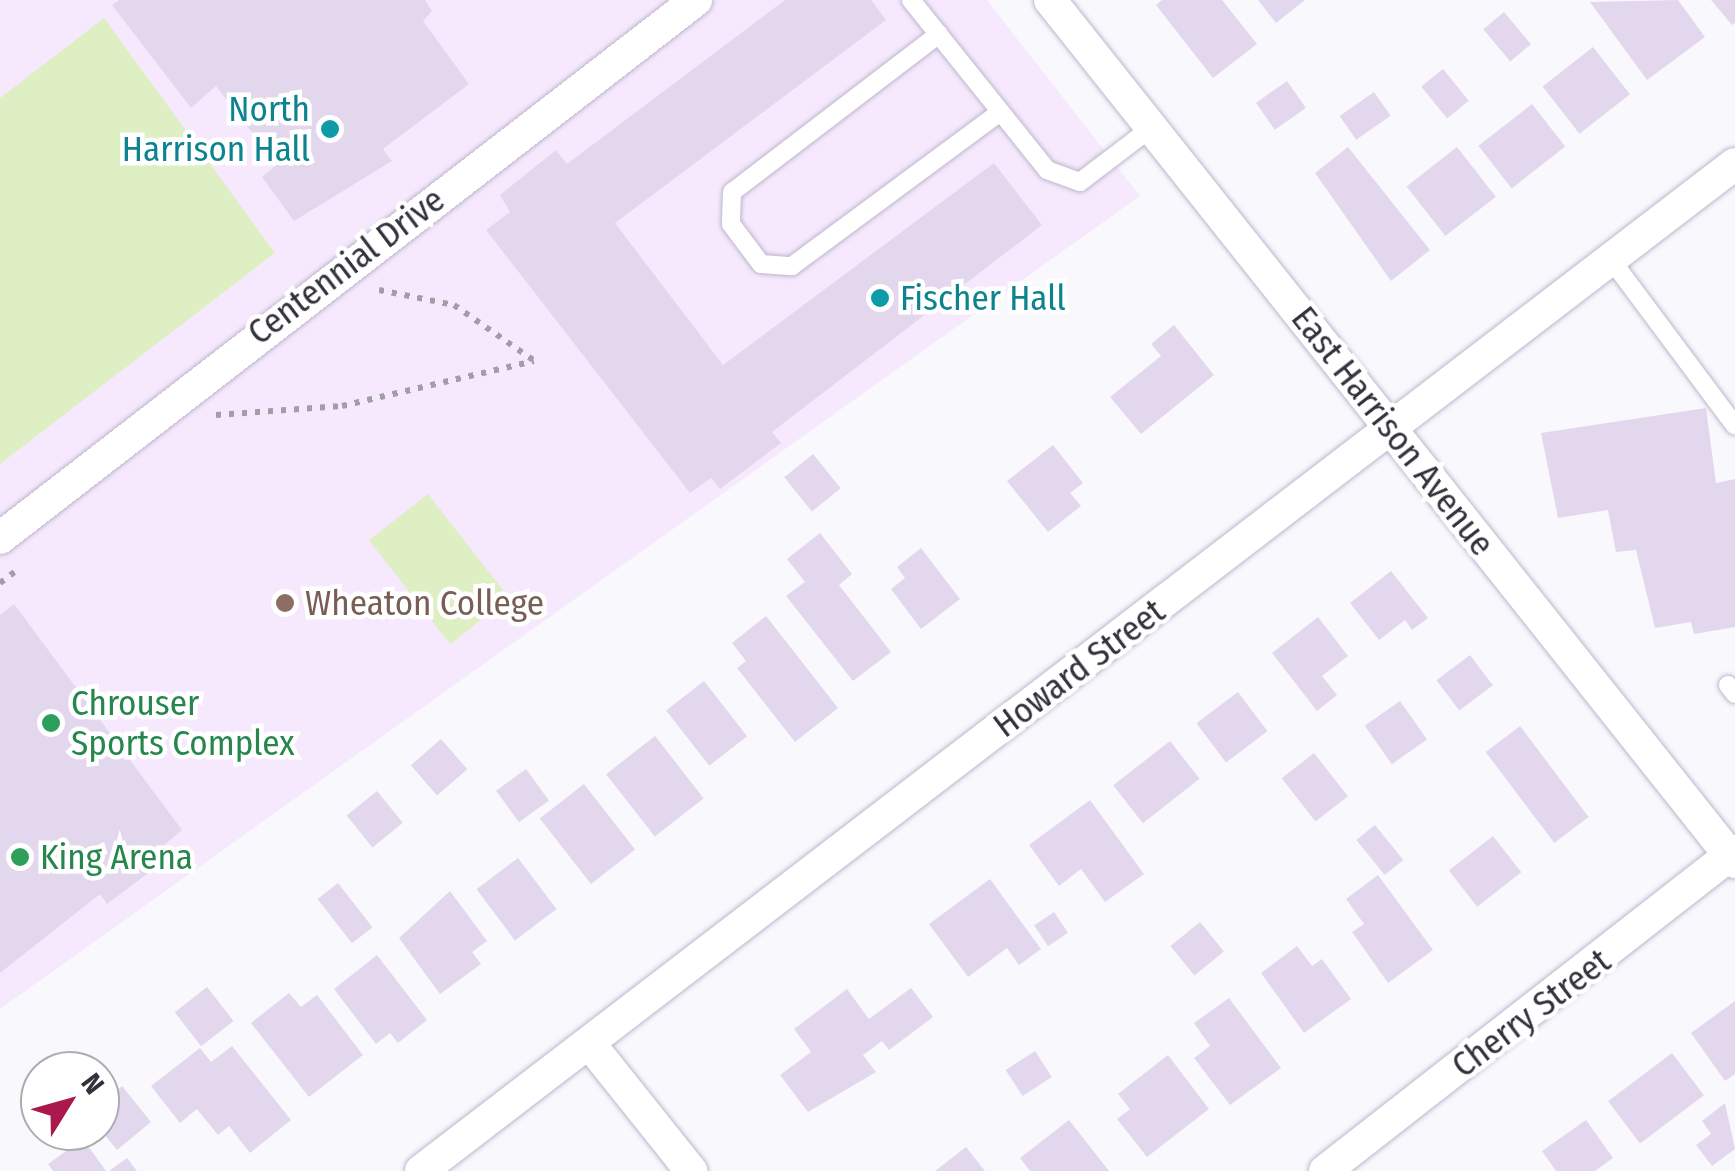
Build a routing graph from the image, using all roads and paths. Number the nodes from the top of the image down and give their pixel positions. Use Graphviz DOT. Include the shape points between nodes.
graph roads {
  1 [pos="696,0"];
  2 [pos="911,0"];
  3 [pos="1050,0"];
  4 [pos="939,34"];
  5 [pos="1000,112"];
  6 [pos="1152,128"];
  7 [pos="1735,164"];
  8 [pos="1610,258"];
  9 [pos="379,290"];
  10 [pos="214,415"];
  11 [pos="1388,425"];
  12 [pos="1735,426"];
  13 [pos="0,538"];
  14 [pos="1733,856"];
  15 [pos="589,1043"];
  16 [pos="421,1171"];
  17 [pos="691,1171"];
  18 [pos="1325,1171"];
  1 -- 13 [label="street, Centennial Drive"];
  2 -- 4 [label="lane"];
  3 -- 6 [label="street, East Harrison Avenue"];
  4 -- 5 [label="lane"];
  4 -- 5 [label="lane" via="732,192 731,224 762,264 792,266"];
  5 -- 6 [label="lane" via="1046,170 1080,182"];
  6 -- 11 [label="street, East Harrison Avenue"];
  7 -- 8 [label="street, Howard Street"];
  8 -- 11 [label="street, Howard Street"];
  8 -- 12 [label="lane"];
  9 -- 10 [label="path" via="454,306 534,361 360,403"];
  11 -- 14 [label="street, East Harrison Avenue"];
  11 -- 15 [label="street, Howard Street"];
  14 -- 18 [label="street, Cherry Street"];
  15 -- 16 [label="street, Howard Street"];
  15 -- 17 [label="street"];
}
